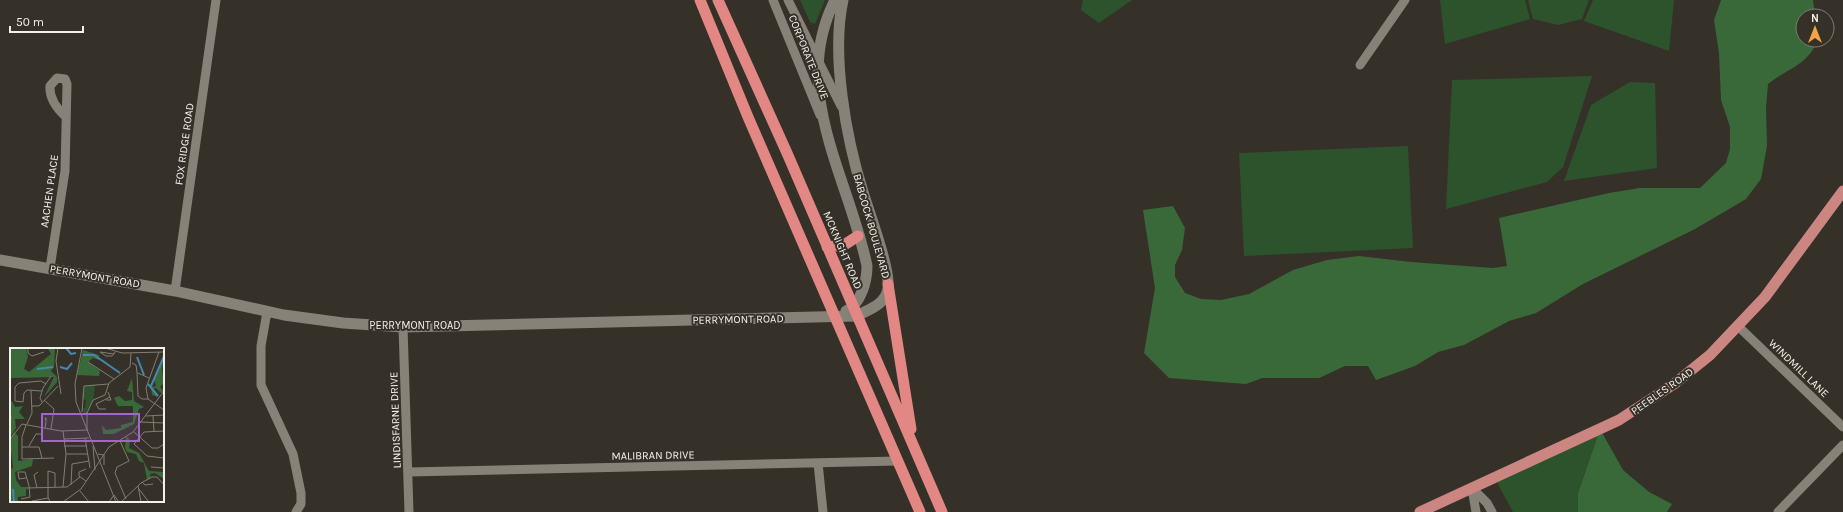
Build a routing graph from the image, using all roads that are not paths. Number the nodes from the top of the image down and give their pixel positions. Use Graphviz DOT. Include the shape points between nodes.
graph roads {
  1 [pos="216,0"];
  2 [pos="700,0"];
  3 [pos="718,0"];
  4 [pos="773,0"];
  5 [pos="788,0"];
  6 [pos="835,0"];
  7 [pos="843,0"];
  8 [pos="1405,0"];
  9 [pos="818,59"];
  10 [pos="1360,65"];
  11 [pos="66,117"];
  12 [pos="845,117"];
  13 [pos="823,123"];
  14 [pos="1843,191"];
  15 [pos="858,236"];
  16 [pos="827,247"];
  17 [pos="0,260"];
  18 [pos="50,268"];
  19 [pos="888,284"];
  20 [pos="175,291"];
  21 [pos="855,311"];
  22 [pos="267,312"];
  23 [pos="835,316"];
  24 [pos="403,327"];
  25 [pos="1739,327"];
  26 [pos="1843,427"];
  27 [pos="1843,445"];
  28 [pos="914,448"];
  29 [pos="898,461"];
  30 [pos="818,463"];
  31 [pos="409,472"];
  32 [pos="1472,488"];
  33 [pos="296,512"];
  34 [pos="409,512"];
  35 [pos="823,512"];
  36 [pos="920,512"];
  37 [pos="942,512"];
  38 [pos="1420,512"];
  39 [pos="1476,512"];
  40 [pos="1492,512"];
  41 [pos="1778,512"];
  1 -- 20 [label="street, FOX RIDGE ROAD"];
  2 -- 23 [label="highway"];
  3 -- 16 [label="highway, MCKNIGHT ROAD"];
  4 -- 13 [label="street, CORPORATE DRIVE"];
  5 -- 9 [label="street, CORPORATE DRIVE"];
  6 -- 9 [label="street, BABCOCK BOULEVARD" via="821,33"];
  7 -- 12 [label="street, BABCOCK BOULEVARD" via="838,40"];
  8 -- 10 [label="street"];
  9 -- 12 [label="street, CORPORATE DRIVE"];
  9 -- 13 [label="street, BABCOCK BOULEVARD"];
  11 -- 18 [label="street, AACHEN PLACE" via="65,171"];
  12 -- 19 [label="street, BABCOCK BOULEVARD" via="858,177 881,251"];
  13 -- 15 [label="street, BABCOCK BOULEVARD"];
  14 -- 25 [label="main road, PEEBLES ROAD" via="1777,282"];
  15 -- 16 [label="highway" via="844,245"];
  15 -- 21 [label="street, BABCOCK BOULEVARD" via="866,259 867,273"];
  16 -- 21 [label="highway, MCKNIGHT ROAD"];
  17 -- 18 [label="street, PERRYMONT ROAD"];
  18 -- 20 [label="street, PERRYMONT ROAD"];
  19 -- 21 [label="street, BABCOCK BOULEVARD" via="881,302"];
  19 -- 28 [label="highway"];
  20 -- 22 [label="street, PERRYMONT ROAD"];
  21 -- 23 [label="street"];
  21 -- 28 [label="highway, MCKNIGHT ROAD"];
  22 -- 24 [label="street, PERRYMONT ROAD" via="343,323"];
  22 -- 33 [label="street" via="260,346 260,385 293,454 301,493"];
  23 -- 24 [label="street, PERRYMONT ROAD"];
  23 -- 29 [label="highway"];
  24 -- 31 [label="street, LINDISFARNE DRIVE"];
  25 -- 26 [label="street, WINDMILL LANE"];
  25 -- 32 [label="main road, PEEBLES ROAD" via="1706,359 1639,408 1619,420"];
  27 -- 41 [label="street"];
  28 -- 37 [label="highway, MCKNIGHT ROAD"];
  29 -- 30 [label="street, MALIBRAN DRIVE"];
  29 -- 36 [label="highway"];
  30 -- 31 [label="street, MALIBRAN DRIVE"];
  30 -- 35 [label="street"];
  31 -- 34 [label="street, LINDISFARNE DRIVE"];
  32 -- 38 [label="main road, PEEBLES ROAD"];
  32 -- 39 [label="street"];
  32 -- 40 [label="street"];
}
